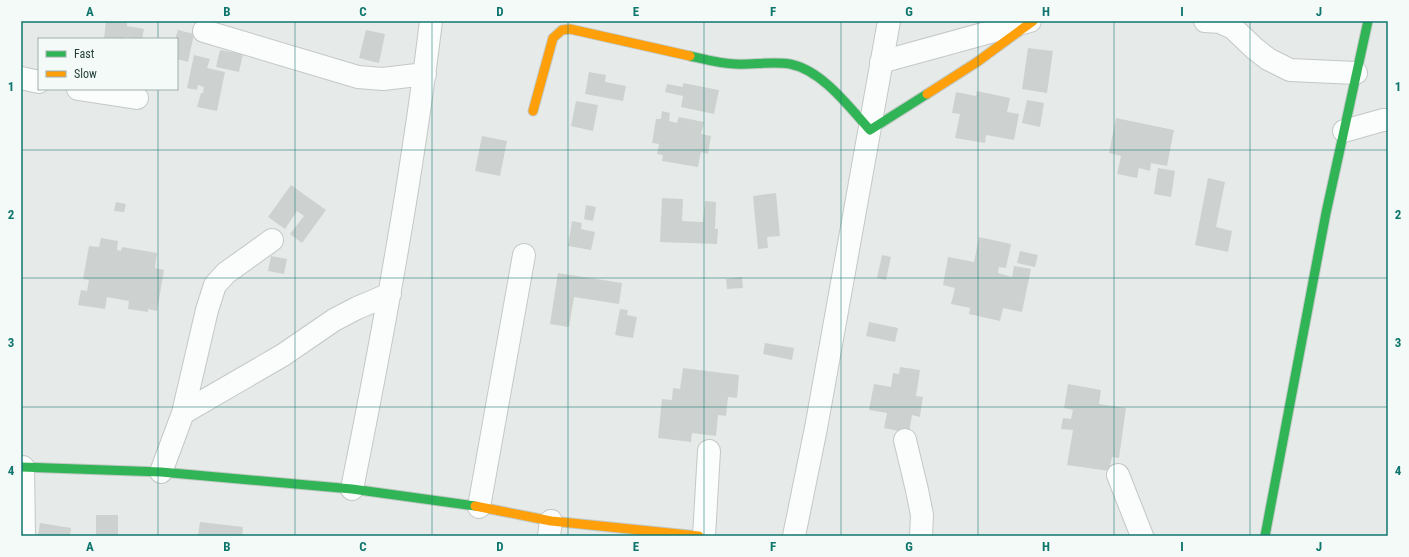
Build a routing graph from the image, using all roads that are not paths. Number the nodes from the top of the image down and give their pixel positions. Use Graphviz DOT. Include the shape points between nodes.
graph roads {
  1 [pos="431,21"];
  2 [pos="889,21"];
  3 [pos="1032,21"];
  4 [pos="1205,21"];
  5 [pos="1368,21"];
  6 [pos="204,31"];
  7 [pos="881,62"];
  8 [pos="1356,73"];
  9 [pos="425,74"];
  10 [pos="21,78"];
  11 [pos="38,82"];
  12 [pos="85,90"];
  13 [pos="137,98"];
  14 [pos="533,111"];
  15 [pos="1388,120"];
  16 [pos="870,130"];
  17 [pos="1344,131"];
  18 [pos="272,240"];
  19 [pos="524,255"];
  20 [pos="390,294"];
  21 [pos="183,413"];
  22 [pos="905,440"];
  23 [pos="709,452"];
  24 [pos="22,467"];
  25 [pos="161,472"];
  26 [pos="1118,475"];
  27 [pos="352,489"];
  28 [pos="479,507"];
  29 [pos="550,529"];
  30 [pos="24,536"];
  31 [pos="699,536"];
  32 [pos="704,536"];
  33 [pos="794,536"];
  34 [pos="921,536"];
  35 [pos="1142,536"];
  36 [pos="1265,536"];
  1 -- 9 [label="street"];
  2 -- 7 [label="street"];
  3 -- 7 [label="street"];
  3 -- 16 [label="street" via="977,62"];
  4 -- 8 [label="street" via="1220,22 1233,28 1268,59 1290,70"];
  5 -- 8 [label="street"];
  6 -- 9 [label="street" via="358,77 383,79"];
  7 -- 16 [label="street"];
  8 -- 17 [label="street"];
  9 -- 20 [label="street"];
  10 -- 11 [label="street"];
  12 -- 13 [label="street"];
  14 -- 16 [label="street" via="553,38 562,30 570,29 726,64 789,64 801,67 824,82"];
  15 -- 17 [label="street"];
  16 -- 33 [label="street"];
  17 -- 36 [label="street" via="1312,277"];
  18 -- 21 [label="street" via="226,273 215,285"];
  19 -- 28 [label="street"];
  20 -- 21 [label="street" via="334,320 283,354"];
  20 -- 27 [label="street"];
  21 -- 25 [label="street"];
  22 -- 34 [label="street" via="922,515"];
  23 -- 32 [label="street"];
  24 -- 25 [label="street"];
  24 -- 30 [label="street"];
  25 -- 27 [label="street"];
  26 -- 35 [label="street"];
  27 -- 28 [label="street"];
  28 -- 29 [label="street"];
  29 -- 31 [label="street"];
}
